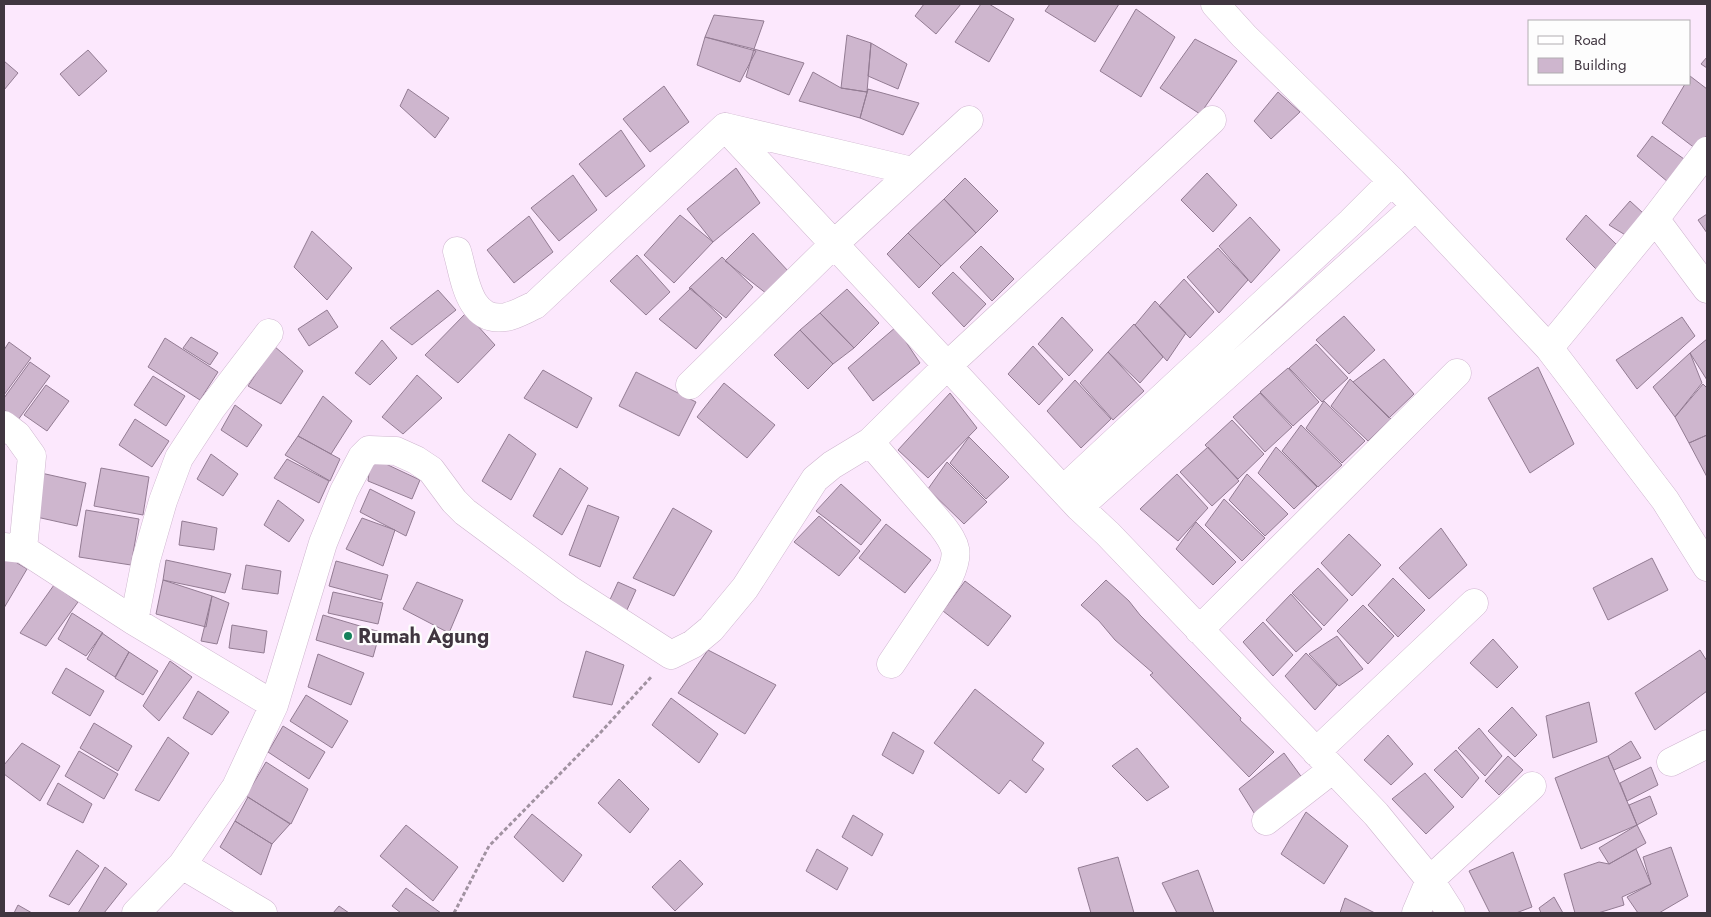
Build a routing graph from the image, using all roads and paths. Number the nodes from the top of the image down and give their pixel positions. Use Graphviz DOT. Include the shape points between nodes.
graph roads {
  1 [pos="1215,4"];
  2 [pos="969,120"];
  3 [pos="1212,120"];
  4 [pos="725,127"];
  5 [pos="1707,151"];
  6 [pos="912,171"];
  7 [pos="1392,181"];
  8 [pos="1416,207"];
  9 [pos="1655,219"];
  10 [pos="834,244"];
  11 [pos="457,251"];
  12 [pos="1707,289"];
  13 [pos="269,333"];
  14 [pos="1549,348"];
  15 [pos="947,366"];
  16 [pos="1457,373"];
  17 [pos="690,385"];
  18 [pos="4,425"];
  19 [pos="870,442"];
  20 [pos="1072,498"];
  21 [pos="13,548"];
  22 [pos="1707,566"];
  23 [pos="1474,603"];
  24 [pos="134,621"];
  25 [pos="1199,630"];
  26 [pos="671,655"];
  27 [pos="891,664"];
  28 [pos="274,705"];
  29 [pos="1707,744"];
  30 [pos="1325,760"];
  31 [pos="1671,762"];
  32 [pos="1532,786"];
  33 [pos="1266,821"];
  34 [pos="182,865"];
  35 [pos="1430,880"];
  36 [pos="136,913"];
  37 [pos="263,913"];
  38 [pos="454,913"];
  39 [pos="1416,913"];
  40 [pos="1451,913"];
  1 -- 7 [label="street"];
  2 -- 6 [label="street"];
  3 -- 15 [label="street"];
  4 -- 6 [label="street"];
  4 -- 10 [label="street"];
  4 -- 11 [label="street" via="535,305 508,317 493,317 480,312 470,298"];
  5 -- 9 [label="street"];
  6 -- 10 [label="street"];
  7 -- 8 [label="street"];
  7 -- 20 [label="street"];
  8 -- 14 [label="street"];
  8 -- 20 [label="street"];
  9 -- 12 [label="street"];
  9 -- 14 [label="street"];
  10 -- 15 [label="street"];
  10 -- 17 [label="street"];
  13 -- 24 [label="street" via="211,409 179,458 146,560"];
  14 -- 22 [label="street" via="1665,500"];
  15 -- 19 [label="street"];
  15 -- 20 [label="street"];
  16 -- 25 [label="street"];
  18 -- 21 [label="street" via="17,435 32,456"];
  19 -- 26 [label="street" via="815,479 745,588 711,629 693,644"];
  19 -- 27 [label="street" via="942,526 957,551 956,563 949,577"];
  20 -- 25 [label="street"];
  21 -- 24 [label="street"];
  23 -- 30 [label="street"];
  24 -- 28 [label="street"];
  25 -- 30 [label="street"];
  26 -- 28 [label="street" via="570,590 465,512 431,470 396,451 369,450 344,491 323,543"];
  26 -- 38 [label="path" via="489,846"];
  28 -- 34 [label="street" via="236,787"];
  29 -- 31 [label="street"];
  30 -- 33 [label="street"];
  30 -- 35 [label="street" via="1376,814"];
  32 -- 35 [label="street"];
  34 -- 36 [label="street"];
  34 -- 37 [label="street"];
  35 -- 39 [label="street"];
  35 -- 40 [label="street"];
}
